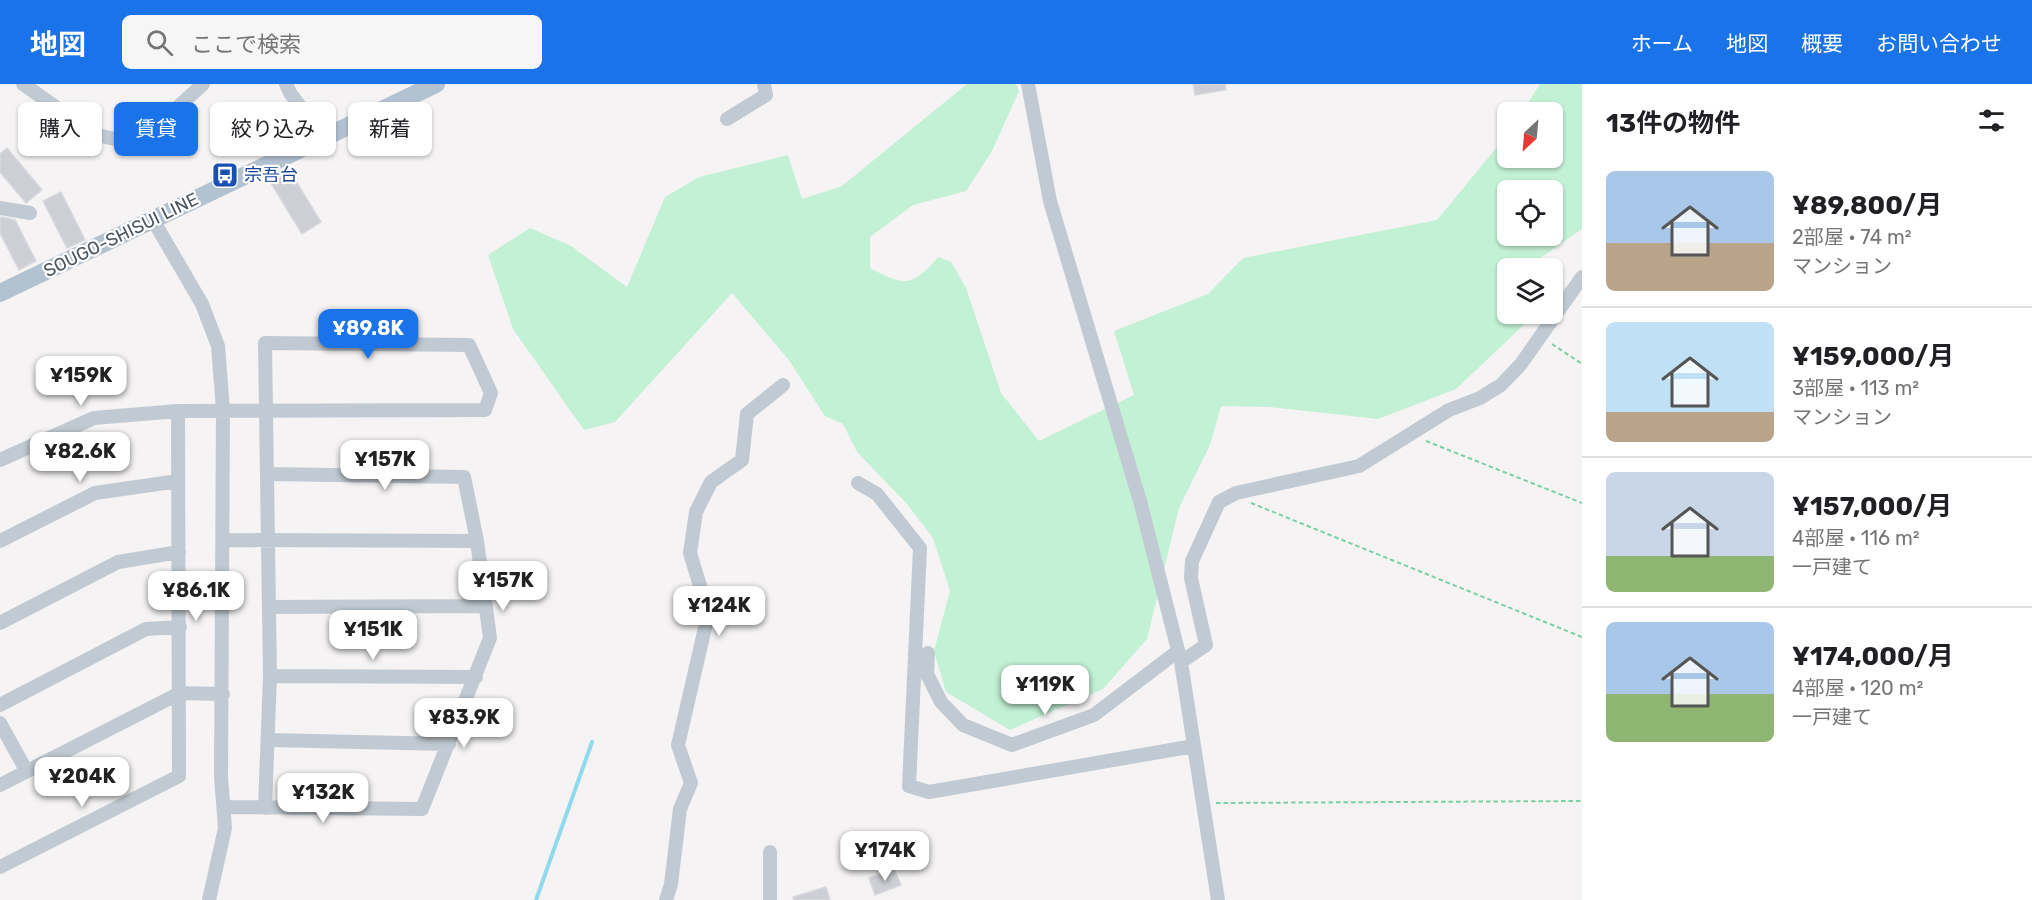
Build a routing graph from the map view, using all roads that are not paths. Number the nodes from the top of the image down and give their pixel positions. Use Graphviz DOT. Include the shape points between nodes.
graph roads {
  1 [pos="23,84"];
  2 [pos="203,84"];
  3 [pos="286,84"];
  4 [pos="435,84"];
  5 [pos="765,84"];
  6 [pos="1028,84"];
  7 [pos="297,102"];
  8 [pos="727,119"];
  9 [pos="336,132"];
  10 [pos="286,156"];
  11 [pos="0,208"];
  12 [pos="30,213"];
  13 [pos="153,220"];
  14 [pos="1582,277"];
  15 [pos="0,293"];
  16 [pos="783,385"];
  17 [pos="223,410"];
  18 [pos="178,411"];
  19 [pos="266,411"];
  20 [pos="0,460"];
  21 [pos="267,474"];
  22 [pos="178,481"];
  23 [pos="858,483"];
  24 [pos="223,540"];
  25 [pos="268,540"];
  26 [pos="0,541"];
  27 [pos="477,541"];
  28 [pos="180,552"];
  29 [pos="486,606"];
  30 [pos="269,607"];
  31 [pos="0,623"];
  32 [pos="180,627"];
  33 [pos="928,653"];
  34 [pos="1179,656"];
  35 [pos="270,676"];
  36 [pos="477,677"];
  37 [pos="180,693"];
  38 [pos="223,694"];
  39 [pos="0,705"];
  40 [pos="0,723"];
  41 [pos="268,740"];
  42 [pos="449,744"];
  43 [pos="1194,746"];
  44 [pos="26,770"];
  45 [pos="0,784"];
  46 [pos="224,807"];
  47 [pos="265,808"];
  48 [pos="770,852"];
  49 [pos="0,867"];
  50 [pos="208,900"];
  51 [pos="666,900"];
  52 [pos="770,900"];
  53 [pos="1218,900"];
  1 -- 2 [label="street" via="94,134 114,138 166,118"];
  3 -- 7 [label="street"];
  4 -- 9 [label="main road, SOUGO-SHISUI LINE"];
  5 -- 8 [label="street" via="766,95"];
  6 -- 34 [label="street" via="1050,201 1140,501"];
  10 -- 13 [label="main road, SOUGO-SHISUI LINE"];
  11 -- 12 [label="street"];
  13 -- 15 [label="main road, SOUGO-SHISUI LINE"];
  13 -- 17 [label="street" via="202,304 218,346"];
  14 -- 34 [label="street" via="1521,364 1480,399 1449,410 1359,466 1273,484 1219,502 1192,561 1191,578 1206,645 1200,652"];
  16 -- 51 [label="street" via="747,414 742,460 711,482 696,512 690,553 706,619 678,745 691,783 680,809"];
  17 -- 18 [label="street"];
  17 -- 19 [label="street"];
  17 -- 24 [label="street"];
  18 -- 20 [label="street" via="94,418"];
  18 -- 22 [label="street"];
  19 -- 19 [label="street" via="265,343 469,345 490,393 485,410"];
  19 -- 21 [label="street"];
  21 -- 25 [label="street"];
  21 -- 27 [label="street" via="464,477"];
  22 -- 26 [label="street" via="95,493"];
  22 -- 28 [label="street"];
  23 -- 43 [label="street" via="877,494 920,548 909,786 929,792"];
  24 -- 25 [label="street"];
  24 -- 38 [label="street"];
  25 -- 27 [label="street"];
  25 -- 30 [label="street"];
  27 -- 29 [label="street"];
  28 -- 31 [label="street" via="118,562"];
  28 -- 32 [label="street"];
  29 -- 30 [label="street"];
  29 -- 36 [label="street" via="490,638"];
  30 -- 35 [label="street"];
  32 -- 37 [label="street"];
  32 -- 39 [label="street" via="146,629"];
  33 -- 34 [label="street" via="927,674 941,702 963,725 1012,746 1094,715"];
  34 -- 43 [label="street"];
  35 -- 36 [label="street"];
  35 -- 41 [label="street"];
  36 -- 42 [label="street"];
  37 -- 38 [label="street"];
  37 -- 44 [label="street"];
  37 -- 49 [label="street" via="179,776"];
  38 -- 46 [label="street"];
  40 -- 44 [label="street"];
  41 -- 42 [label="street"];
  41 -- 47 [label="street"];
  42 -- 47 [label="street" via="422,809"];
  43 -- 53 [label="street"];
  44 -- 45 [label="street"];
  46 -- 47 [label="street"];
  46 -- 50 [label="street" via="225,828"];
  48 -- 52 [label="street"];
}
